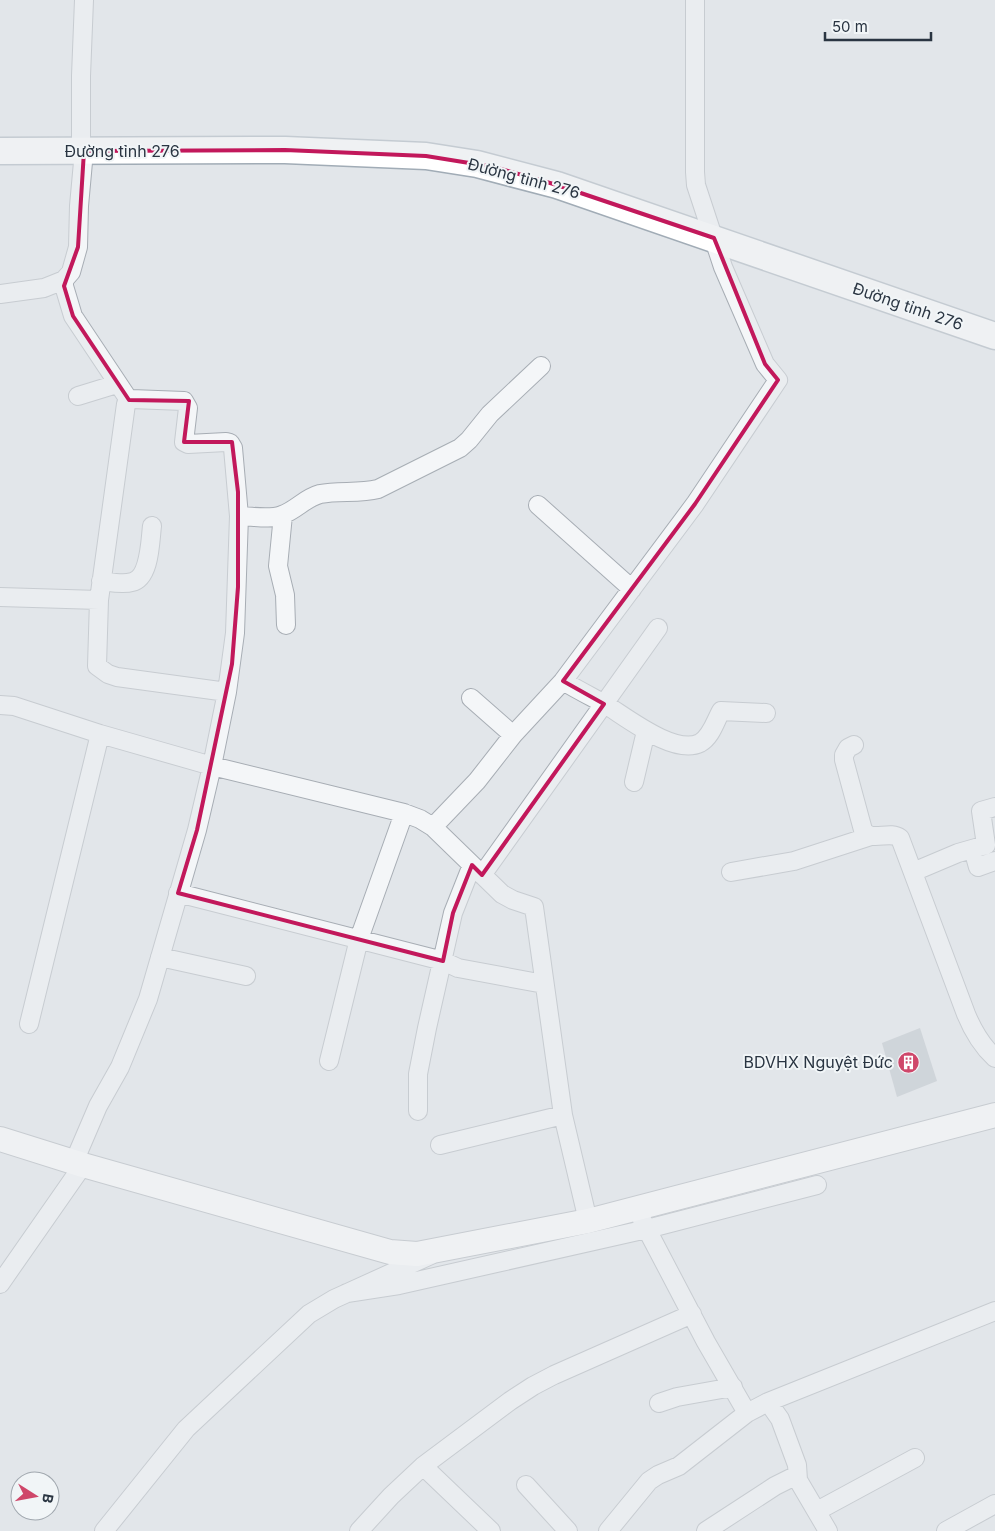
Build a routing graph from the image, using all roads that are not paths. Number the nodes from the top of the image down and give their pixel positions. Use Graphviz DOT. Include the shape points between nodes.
graph roads {
  1 [pos="84,0"];
  2 [pos="694,0"];
  3 [pos="0,151"];
  4 [pos="82,151"];
  5 [pos="714,238"];
  6 [pos="64,280"];
  7 [pos="0,294"];
  8 [pos="995,336"];
  9 [pos="541,366"];
  10 [pos="118,384"];
  11 [pos="78,396"];
  12 [pos="129,400"];
  13 [pos="538,505"];
  14 [pos="283,515"];
  15 [pos="240,516"];
  16 [pos="152,526"];
  17 [pos="101,581"];
  18 [pos="632,589"];
  19 [pos="0,597"];
  20 [pos="99,600"];
  21 [pos="286,624"];
  22 [pos="658,628"];
  23 [pos="563,681"];
  24 [pos="227,692"];
  25 [pos="470,698"];
  26 [pos="604,704"];
  27 [pos="0,705"];
  28 [pos="766,713"];
  29 [pos="646,731"];
  30 [pos="100,734"];
  31 [pos="513,736"];
  32 [pos="854,745"];
  33 [pos="212,766"];
  34 [pos="634,782"];
  35 [pos="995,807"];
  36 [pos="404,813"];
  37 [pos="433,827"];
  38 [pos="871,836"];
  39 [pos="972,849"];
  40 [pos="995,861"];
  41 [pos="477,870"];
  42 [pos="731,872"];
  43 [pos="912,872"];
  44 [pos="178,893"];
  45 [pos="359,939"];
  46 [pos="160,957"];
  47 [pos="442,961"];
  48 [pos="246,976"];
  49 [pos="544,984"];
  50 [pos="30,1024"];
  51 [pos="995,1058"];
  52 [pos="329,1062"];
  53 [pos="418,1111"];
  54 [pos="563,1115"];
  55 [pos="995,1115"];
  56 [pos="0,1139"];
  57 [pos="440,1145"];
  58 [pos="78,1163"];
  59 [pos="817,1185"];
  60 [pos="636,1208"];
  61 [pos="588,1221"];
  62 [pos="647,1230"];
  63 [pos="438,1251"];
  64 [pos="0,1284"];
  65 [pos="347,1293"];
  66 [pos="995,1311"];
  67 [pos="692,1314"];
  68 [pos="732,1387"];
  69 [pos="768,1402"];
  70 [pos="659,1403"];
  71 [pos="748,1413"];
  72 [pos="915,1458"];
  73 [pos="423,1466"];
  74 [pos="797,1475"];
  75 [pos="526,1485"];
  76 [pos="995,1504"];
  77 [pos="817,1511"];
  78 [pos="104,1531"];
  79 [pos="359,1531"];
  80 [pos="491,1531"];
  81 [pos="568,1531"];
  82 [pos="608,1531"];
  83 [pos="706,1531"];
  84 [pos="828,1531"];
  85 [pos="946,1531"];
  1 -- 4 [label="street"];
  2 -- 5 [label="street" via="696,184"];
  3 -- 4 [label="main road, Đường tỉnh 276"];
  4 -- 5 [label="main road, Đường tỉnh 276" via="285,150 435,157 534,178"];
  4 -- 6 [label="street" via="78,247 71,272"];
  5 -- 8 [label="main road, Đường tỉnh 276"];
  5 -- 18 [label="street" via="722,267 765,364 778,380 695,504"];
  6 -- 7 [label="street" via="44,288"];
  6 -- 10 [label="street" via="73,316"];
  9 -- 14 [label="street" via="490,414 460,448 378,489 321,493"];
  10 -- 11 [label="street"];
  10 -- 12 [label="street"];
  12 -- 15 [label="street" via="184,401 188,408 184,442 230,443 234,451"];
  12 -- 17 [label="street"];
  13 -- 18 [label="street"];
  14 -- 15 [label="street"];
  14 -- 21 [label="street" via="278,566 285,595"];
  15 -- 24 [label="street" via="235,633"];
  16 -- 17 [label="street" via="143,576 130,583"];
  17 -- 20 [label="street"];
  18 -- 23 [label="street"];
  19 -- 20 [label="street"];
  20 -- 24 [label="street" via="97,666 100,670 130,680"];
  22 -- 26 [label="street"];
  23 -- 26 [label="street"];
  23 -- 31 [label="street"];
  24 -- 33 [label="street"];
  25 -- 31 [label="street"];
  26 -- 29 [label="street"];
  26 -- 41 [label="street"];
  27 -- 30 [label="street" via="14,706"];
  28 -- 29 [label="street" via="721,711 710,734 699,743 687,746"];
  29 -- 34 [label="street"];
  30 -- 33 [label="street"];
  30 -- 50 [label="street"];
  31 -- 37 [label="street" via="477,781"];
  32 -- 38 [label="street" via="848,748 844,760 863,830"];
  33 -- 36 [label="street"];
  33 -- 44 [label="street"];
  35 -- 39 [label="street" via="982,811 986,845"];
  36 -- 37 [label="street"];
  36 -- 45 [label="street"];
  37 -- 41 [label="street"];
  38 -- 42 [label="street" via="794,861"];
  38 -- 43 [label="street" via="894,834 900,838"];
  39 -- 40 [label="street" via="978,867"];
  39 -- 43 [label="street"];
  41 -- 47 [label="street" via="453,914"];
  41 -- 49 [label="street" via="502,894 534,907"];
  43 -- 51 [label="street" via="973,1031"];
  44 -- 45 [label="street"];
  44 -- 46 [label="street"];
  45 -- 47 [label="street"];
  45 -- 52 [label="street"];
  46 -- 48 [label="street"];
  46 -- 58 [label="street" via="148,999 120,1067 98,1106"];
  47 -- 49 [label="street" via="458,968"];
  47 -- 53 [label="street" via="418,1074"];
  49 -- 54 [label="street"];
  54 -- 57 [label="street"];
  54 -- 61 [label="street"];
  55 -- 60 [label="main road"];
  56 -- 58 [label="main road"];
  58 -- 63 [label="main road" via="390,1252 417,1254"];
  58 -- 64 [label="street"];
  59 -- 62 [label="street"];
  60 -- 61 [label="main road"];
  60 -- 62 [label="street"];
  61 -- 63 [label="main road"];
  62 -- 65 [label="street" via="399,1285"];
  62 -- 67 [label="street"];
  63 -- 65 [label="street"];
  65 -- 78 [label="street" via="309,1314 186,1429"];
  66 -- 69 [label="street"];
  67 -- 68 [label="street"];
  67 -- 73 [label="street" via="533,1386"];
  68 -- 70 [label="street"];
  68 -- 71 [label="street"];
  69 -- 71 [label="street"];
  69 -- 74 [label="street" via="780,1419 797,1465"];
  71 -- 82 [label="street" via="679,1466 649,1481"];
  72 -- 77 [label="street"];
  73 -- 79 [label="street"];
  73 -- 80 [label="street"];
  74 -- 77 [label="street"];
  74 -- 83 [label="street"];
  75 -- 81 [label="street"];
  76 -- 85 [label="street"];
  77 -- 84 [label="street"];
}
